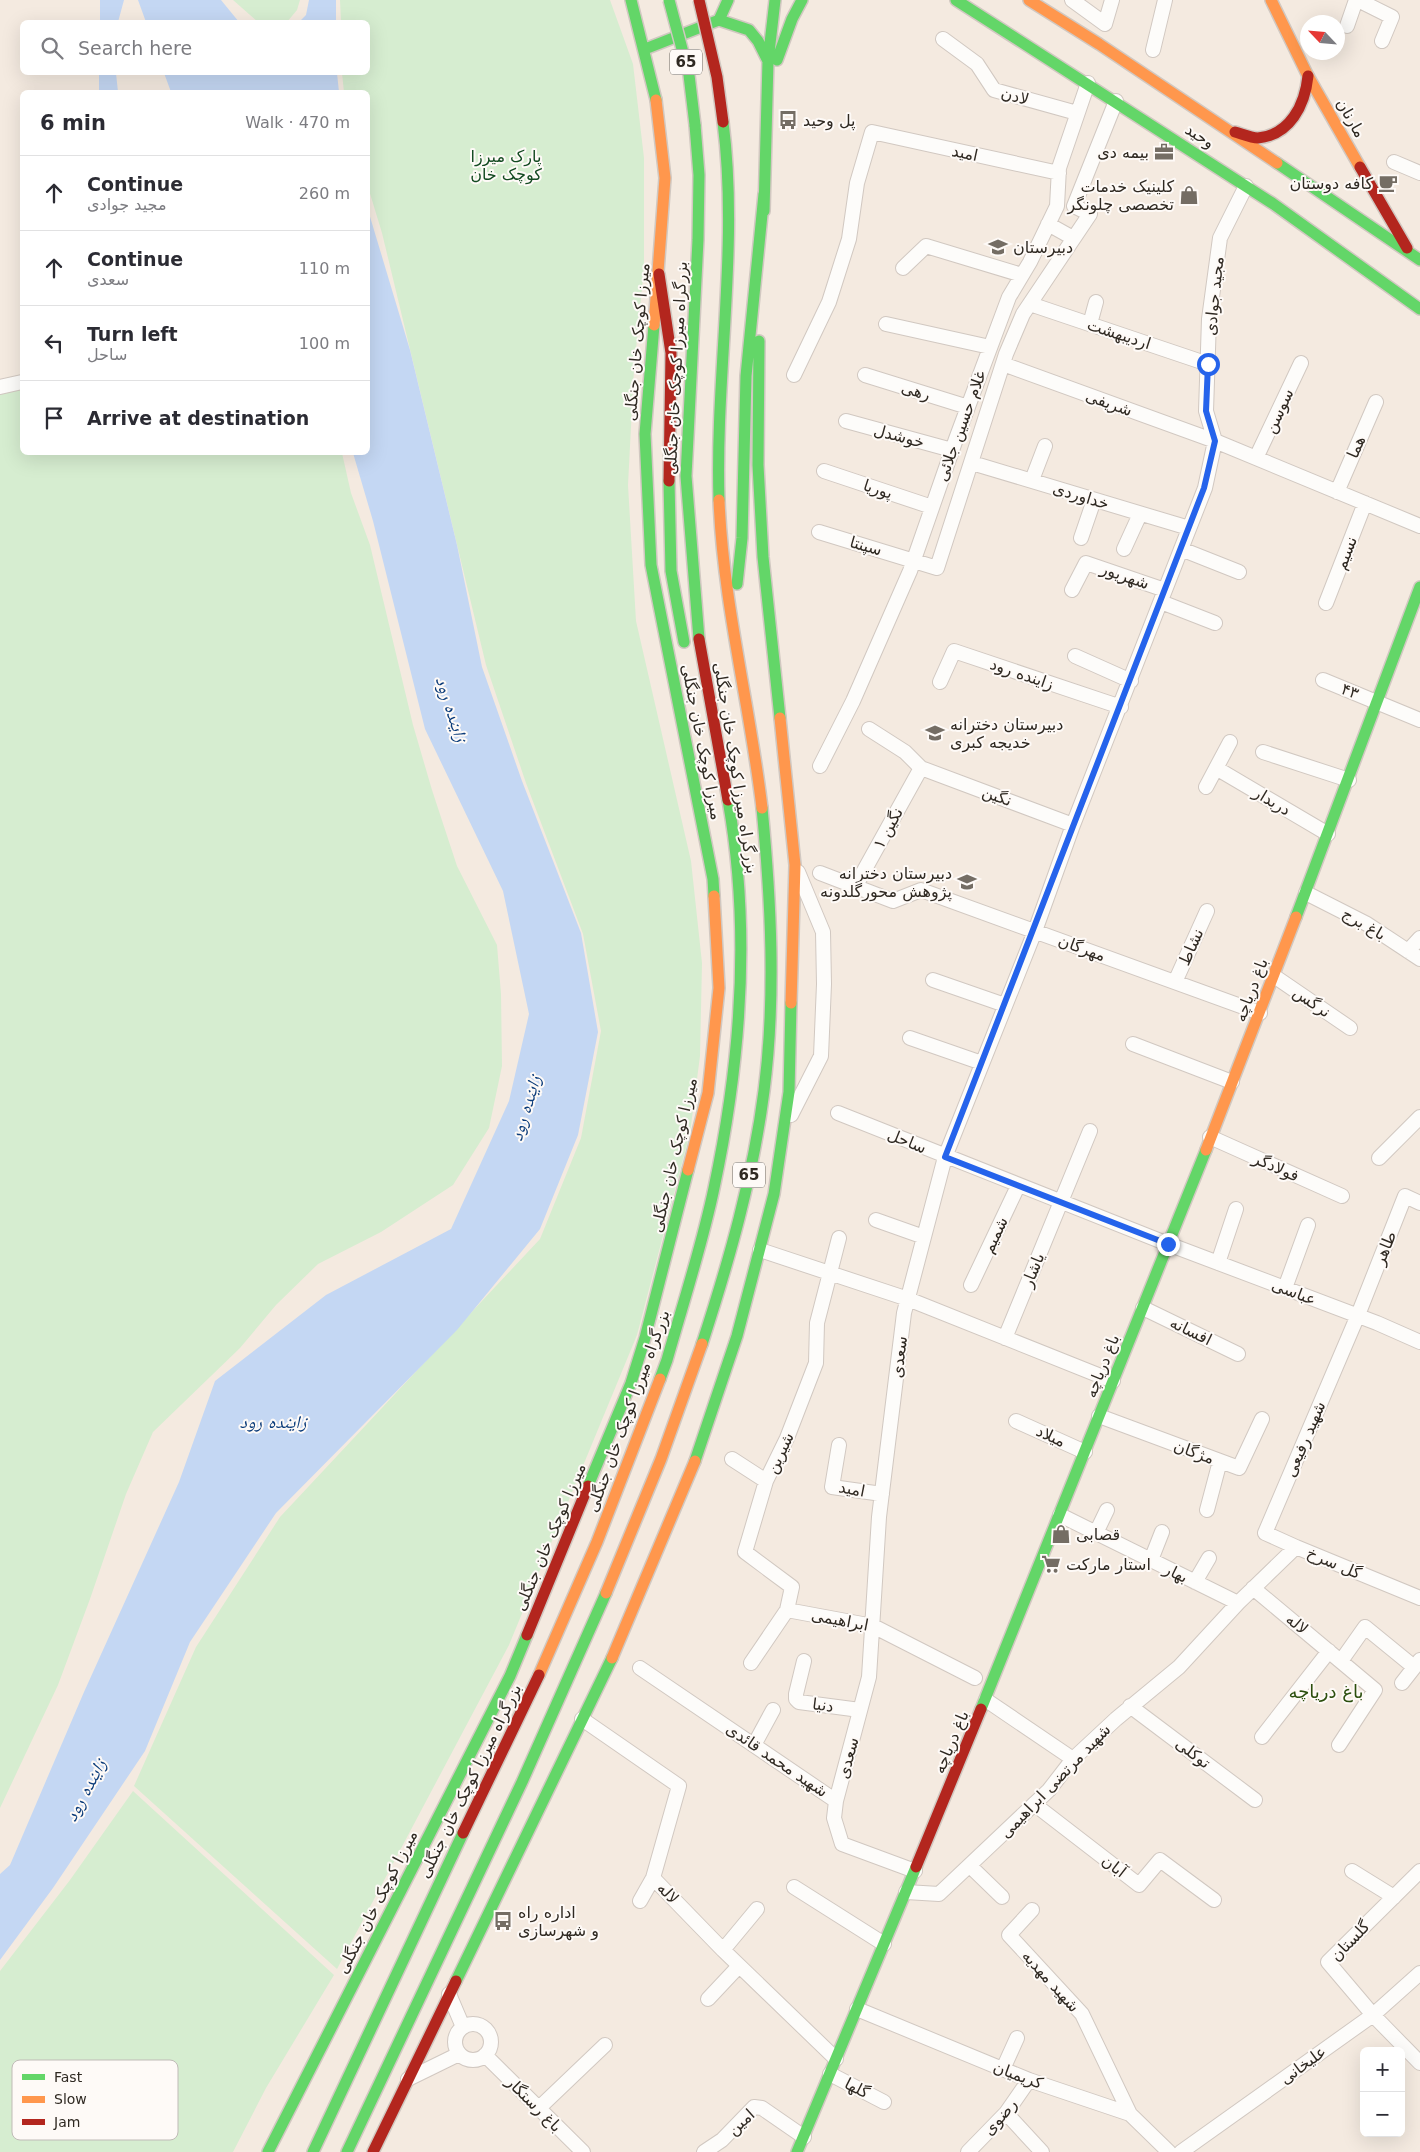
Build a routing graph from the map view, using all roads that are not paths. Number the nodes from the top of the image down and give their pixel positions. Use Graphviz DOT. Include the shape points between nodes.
graph roads {
  1 [pos="631,0"];
  2 [pos="669,0"];
  3 [pos="699,0"];
  4 [pos="728,0"];
  5 [pos="775,0"];
  6 [pos="802,0"];
  7 [pos="956,0"];
  8 [pos="1029,0"];
  9 [pos="1072,0"];
  10 [pos="1112,0"];
  11 [pos="1165,0"];
  12 [pos="1271,0"];
  13 [pos="1357,0"];
  14 [pos="719,20"];
  15 [pos="1346,26"];
  16 [pos="943,39"];
  17 [pos="1382,41"];
  18 [pos="645,49"];
  19 [pos="1153,50"];
  20 [pos="768,61"];
  21 [pos="1308,76"];
  22 [pos="1088,83"];
  23 [pos="767,86"];
  24 [pos="1116,101"];
  25 [pos="1078,113"];
  26 [pos="1228,130"];
  27 [pos="1394,162"];
  28 [pos="1059,173"];
  29 [pos="1420,173"];
  30 [pos="1246,186"];
  31 [pos="764,194"];
  32 [pos="1048,224"];
  33 [pos="1073,238"];
  34 [pos="1408,250"];
  35 [pos="1420,260"];
  36 [pos="903,268"];
  37 [pos="659,274"];
  38 [pos="1022,275"];
  39 [pos="1096,302"];
  40 [pos="1030,304"];
  41 [pos="1420,309"];
  42 [pos="886,324"];
  43 [pos="1090,324"];
  44 [pos="990,347"];
  45 [pos="1003,364"];
  46 [pos="1208,364"];
  47 [pos="1301,364"];
  48 [pos="794,375"];
  49 [pos="865,375"];
  50 [pos="20,382"];
  51 [pos="0,387"];
  52 [pos="1376,402"];
  53 [pos="968,407"];
  54 [pos="846,421"];
  55 [pos="1215,441"];
  56 [pos="1045,446"];
  57 [pos="952,450"];
  58 [pos="1256,458"];
  59 [pos="972,463"];
  60 [pos="824,471"];
  61 [pos="1032,480"];
  62 [pos="1337,492"];
  63 [pos="1094,500"];
  64 [pos="1365,504"];
  65 [pos="930,513"];
  66 [pos="1140,514"];
  67 [pos="1420,526"];
  68 [pos="951,527"];
  69 [pos="1189,528"];
  70 [pos="819,532"];
  71 [pos="1082,538"];
  72 [pos="1124,549"];
  73 [pos="1181,549"];
  74 [pos="914,560"];
  75 [pos="1239,572"];
  76 [pos="1420,586"];
  77 [pos="1072,590"];
  78 [pos="1163,596"];
  79 [pos="1326,603"];
  80 [pos="734,616"];
  81 [pos="1215,623"];
  82 [pos="687,654"];
  83 [pos="1075,656"];
  84 [pos="694,679"];
  85 [pos="1323,680"];
  86 [pos="1131,681"];
  87 [pos="940,682"];
  88 [pos="1378,702"];
  89 [pos="1121,707"];
  90 [pos="1420,720"];
  91 [pos="869,729"];
  92 [pos="717,736"];
  93 [pos="1230,742"];
  94 [pos="1263,752"];
  95 [pos="820,766"];
  96 [pos="921,768"];
  97 [pos="1216,768"];
  98 [pos="1348,780"];
  99 [pos="1206,787"];
  100 [pos="1073,825"];
  101 [pos="1328,834"];
  102 [pos="795,864"];
  103 [pos="820,872"];
  104 [pos="855,887"];
  105 [pos="1306,892"];
  106 [pos="1207,911"];
  107 [pos="1035,931"];
  108 [pos="1420,938"];
  109 [pos="1408,951"];
  110 [pos="1420,959"];
  111 [pos="1274,976"];
  112 [pos="933,980"];
  113 [pos="1175,982"];
  114 [pos="1005,1006"];
  115 [pos="1260,1013"];
  116 [pos="1350,1028"];
  117 [pos="910,1038"];
  118 [pos="1133,1044"];
  119 [pos="982,1063"];
  120 [pos="1232,1082"];
  121 [pos="838,1113"];
  122 [pos="1420,1117"];
  123 [pos="784,1129"];
  124 [pos="1090,1131"];
  125 [pos="1210,1137"];
  126 [pos="945,1157"];
  127 [pos="1379,1158"];
  128 [pos="1018,1186"];
  129 [pos="1342,1196"];
  130 [pos="1060,1202"];
  131 [pos="1420,1203"];
  132 [pos="1236,1209"];
  133 [pos="876,1220"];
  134 [pos="1308,1226"];
  135 [pos="924,1237"];
  136 [pos="839,1238"];
  137 [pos="1168,1244"];
  138 [pos="760,1250"];
  139 [pos="1218,1263"];
  140 [pos="828,1274"];
  141 [pos="972,1285"];
  142 [pos="1284,1288"];
  143 [pos="908,1299"];
  144 [pos="1143,1308"];
  145 [pos="1358,1316"];
  146 [pos="1005,1338"];
  147 [pos="1420,1342"];
  148 [pos="1238,1354"];
  149 [pos="1113,1381"];
  150 [pos="1099,1416"];
  151 [pos="1262,1420"];
  152 [pos="1016,1421"];
  153 [pos="839,1444"];
  154 [pos="1085,1452"];
  155 [pos="732,1459"];
  156 [pos="1220,1461"];
  157 [pos="766,1481"];
  158 [pos="882,1494"];
  159 [pos="1107,1510"];
  160 [pos="1207,1510"];
  161 [pos="1060,1515"];
  162 [pos="1162,1532"];
  163 [pos="1096,1533"];
  164 [pos="1296,1546"];
  165 [pos="1209,1558"];
  166 [pos="1151,1560"];
  167 [pos="1195,1582"];
  168 [pos="1253,1588"];
  169 [pos="1420,1598"];
  170 [pos="1238,1603"];
  171 [pos="787,1610"];
  172 [pos="873,1626"];
  173 [pos="1329,1651"];
  174 [pos="1340,1661"];
  175 [pos="804,1662"];
  176 [pos="751,1664"];
  177 [pos="1417,1664"];
  178 [pos="640,1668"];
  179 [pos="975,1678"];
  180 [pos="1402,1683"];
  181 [pos="986,1700"];
  182 [pos="1130,1706"];
  183 [pos="773,1710"];
  184 [pos="860,1710"];
  185 [pos="582,1719"];
  186 [pos="1262,1737"];
  187 [pos="1339,1745"];
  188 [pos="754,1746"];
  189 [pos="1073,1759"];
  190 [pos="1255,1800"];
  191 [pos="836,1801"];
  192 [pos="1034,1804"];
  193 [pos="970,1866"];
  194 [pos="1352,1870"];
  195 [pos="915,1871"];
  196 [pos="1420,1871"];
  197 [pos="653,1878"];
  198 [pos="794,1888"];
  199 [pos="906,1892"];
  200 [pos="1002,1897"];
  201 [pos="1394,1897"];
  202 [pos="1214,1900"];
  203 [pos="640,1901"];
  204 [pos="757,1909"];
  205 [pos="1032,1910"];
  206 [pos="884,1944"];
  207 [pos="723,1950"];
  208 [pos="739,1966"];
  209 [pos="1420,1972"];
  210 [pos="449,1994"];
  211 [pos="708,1999"];
  212 [pos="857,2008"];
  213 [pos="378,2010"];
  214 [pos="1373,2015"];
  215 [pos="462,2027"];
  216 [pos="1018,2038"];
  217 [pos="605,2045"];
  218 [pos="459,2054"];
  219 [pos="486,2055"];
  220 [pos="836,2058"];
  221 [pos="1420,2063"];
  222 [pos="1003,2070"];
  223 [pos="830,2074"];
  224 [pos="1029,2080"];
  225 [pos="406,2081"];
  226 [pos="884,2102"];
  227 [pos="539,2108"];
  228 [pos="1006,2113"];
  229 [pos="1130,2114"];
  230 [pos="804,2137"];
  231 [pos="268,2152"];
  232 [pos="300,2152"];
  233 [pos="314,2152"];
  234 [pos="347,2152"];
  235 [pos="373,2152"];
  236 [pos="583,2152"];
  237 [pos="704,2152"];
  238 [pos="797,2152"];
  239 [pos="968,2152"];
  240 [pos="1042,2152"];
  241 [pos="1169,2152"];
  242 [pos="1181,2152"];
  1 -- 18 [label="main road, میرزا کوچک خان جنگلی"];
  2 -- 92 [label="main road, بزرگراه میرزا کوچک خان جنگلی / 65, bridge" via="689,75 699,176 686,476 697,626"];
  3 -- 80 [label="main road, بزرگراه میرزا کوچک خان جنگلی / 65, bridge" via="717,77 728,156 718,471 722,542"];
  4 -- 14 [label="main road"];
  5 -- 20 [label="main road"];
  6 -- 23 [label="main road"];
  7 -- 22 [label="main road, وحید"];
  8 -- 26 [label="main road, وحید"];
  9 -- 10 [label="street" via="1105,24"];
  11 -- 19 [label="street"];
  12 -- 21 [label="main road, مارنان"];
  13 -- 15 [label="street"];
  13 -- 17 [label="street" via="1392,17"];
  14 -- 18 [label="main road"];
  14 -- 20 [label="main road" via="749,30"];
  16 -- 25 [label="street, لادن" via="977,64 994,90"];
  18 -- 37 [label="main road, میرزا کوچک خان جنگلی" via="656,101 665,178"];
  20 -- 23 [label="main road"];
  21 -- 26 [label="main road" via="1306,95 1295,117 1274,134 1256,138"];
  21 -- 34 [label="main road, مارنان"];
  22 -- 24 [label="main road, وحید"];
  22 -- 25 [label="street, غلام حسین جلائی"];
  23 -- 31 [label="main road"];
  24 -- 30 [label="main road, وحید"];
  24 -- 33 [label="street" via="1074,206 1090,214"];
  25 -- 28 [label="street, غلام حسین جلائی"];
  26 -- 34 [label="main road, وحید"];
  27 -- 29 [label="street"];
  28 -- 32 [label="street, غلام حسین جلائی" via="1057,206"];
  28 -- 48 [label="street, امید" via="872,132 857,184 846,248 829,302"];
  30 -- 41 [label="main road, وحید"];
  30 -- 46 [label="street, مجید جوادی" via="1220,238"];
  31 -- 80 [label="main road" via="746,376 742,538"];
  31 -- 102 [label="main road" via="758,465 763,556"];
  32 -- 33 [label="street"];
  32 -- 38 [label="street, غلام حسین جلائی"];
  33 -- 40 [label="street"];
  34 -- 35 [label="main road, وحید"];
  36 -- 38 [label="street" via="926,246"];
  37 -- 82 [label="main road" via="671,352 668,501 671,569"];
  37 -- 231 [label="main road, میرزا کوچک خان جنگلی" via="645,434 651,565 713,879 719,988 708,1093 634,1374 542,1600 510,1676"];
  38 -- 44 [label="street, غلام حسین جلائی" via="1009,297"];
  39 -- 43 [label="street"];
  40 -- 43 [label="street, اردیبهشت"];
  40 -- 45 [label="street"];
  42 -- 44 [label="street"];
  43 -- 46 [label="street, اردیبهشت"];
  44 -- 53 [label="street, غلام حسین جلائی"];
  45 -- 55 [label="street, شریفی"];
  45 -- 59 [label="street"];
  46 -- 55 [label="street, مجید جوادی" via="1206,411"];
  47 -- 58 [label="street, سوسن"];
  49 -- 53 [label="street, رهی"];
  50 -- 51 [label="street"];
  52 -- 62 [label="street, هما"];
  53 -- 57 [label="street, غلام حسین جلائی"];
  54 -- 57 [label="street, خوشدل"];
  55 -- 58 [label="street"];
  55 -- 69 [label="street, مجید جوادی" via="1204,488"];
  56 -- 61 [label="street"];
  57 -- 65 [label="street, غلام حسین جلائی"];
  58 -- 62 [label="street"];
  59 -- 61 [label="street, خداوردی"];
  59 -- 68 [label="street"];
  60 -- 65 [label="street, پوریا"];
  61 -- 63 [label="street, خداوردی"];
  62 -- 64 [label="street"];
  63 -- 66 [label="street, خداوردی"];
  63 -- 71 [label="street"];
  64 -- 67 [label="street"];
  64 -- 79 [label="street, نسیم"];
  65 -- 68 [label="street, پوریا"];
  65 -- 74 [label="street, غلام حسین جلائی"];
  66 -- 69 [label="street, خداوردی"];
  66 -- 72 [label="street"];
  68 -- 74 [label="street, سپنتا" via="937,568"];
  69 -- 73 [label="street, مجید جوادی"];
  70 -- 74 [label="street, سپنتا"];
  73 -- 75 [label="street"];
  73 -- 78 [label="street, مجید جوادی"];
  74 -- 95 [label="street, غلام حسین جلائی" via="853,701"];
  76 -- 88 [label="main road, باغ دریاچه"];
  77 -- 78 [label="street, شهریور" via="1086,563"];
  78 -- 81 [label="street"];
  78 -- 86 [label="street, مجید جوادی"];
  80 -- 234 [label="main road, بزرگراه میرزا کوچک خان جنگلی / 65" via="762,810 769,972 768,1046 745,1195 694,1367 627,1548 576,1666"];
  83 -- 86 [label="street"];
  84 -- 92 [label="main road"];
  85 -- 88 [label="street, ۴۳"];
  86 -- 89 [label="street, مجید جوادی"];
  87 -- 89 [label="street, زاینده رود" via="954,651"];
  88 -- 90 [label="street, ۴۳"];
  88 -- 98 [label="main road, باغ دریاچه"];
  89 -- 100 [label="street, مجید جوادی"];
  91 -- 96 [label="street" via="906,752"];
  92 -- 213 [label="main road, بزرگراه میرزا کوچک خان جنگلی / 65" via="739,892 741,970 737,1045 726,1127 697,1256 667,1360 597,1542 546,1660"];
  93 -- 97 [label="street"];
  94 -- 98 [label="street"];
  96 -- 100 [label="street, نگین"];
  96 -- 104 [label="street, نگین ۱"];
  97 -- 99 [label="street"];
  97 -- 101 [label="street, دربدار"];
  98 -- 101 [label="main road, باغ دریاچه"];
  100 -- 107 [label="street, مجید جوادی"];
  101 -- 105 [label="main road, باغ دریاچه"];
  102 -- 123 [label="main road" via="789,1082"];
  102 -- 123 [label="street" via="823,932 824,984 821,1056"];
  103 -- 104 [label="street, مهرگان"];
  104 -- 107 [label="street, مهرگان" via="893,901 921,890"];
  105 -- 109 [label="street, باغ برج" via="1368,924"];
  105 -- 111 [label="main road, باغ دریاچه"];
  106 -- 113 [label="street, نشاط"];
  107 -- 113 [label="street, مهرگان"];
  107 -- 114 [label="street, سعدی"];
  108 -- 109 [label="street"];
  109 -- 110 [label="street, باغ برج"];
  111 -- 115 [label="main road, باغ دریاچه"];
  111 -- 116 [label="street, نرگس"];
  112 -- 114 [label="street"];
  113 -- 115 [label="street, مهرگان"];
  114 -- 119 [label="street, سعدی"];
  115 -- 120 [label="main road, باغ دریاچه"];
  117 -- 119 [label="street"];
  118 -- 120 [label="street"];
  119 -- 126 [label="street, سعدی"];
  120 -- 125 [label="main road, باغ دریاچه"];
  121 -- 126 [label="street, ساحل"];
  122 -- 127 [label="street"];
  123 -- 138 [label="main road" via="774,1194"];
  124 -- 130 [label="street"];
  125 -- 129 [label="street, فولادگر"];
  125 -- 137 [label="main road, باغ دریاچه"];
  126 -- 128 [label="street, ساحل"];
  126 -- 135 [label="street, سعدی"];
  128 -- 130 [label="street, ساحل"];
  128 -- 141 [label="street, شمیم"];
  130 -- 137 [label="street, ساحل"];
  130 -- 146 [label="street, یاشار"];
  131 -- 145 [label="street, طاهر" via="1405,1196"];
  132 -- 139 [label="street"];
  133 -- 135 [label="street"];
  134 -- 142 [label="street"];
  135 -- 143 [label="street, سعدی"];
  136 -- 140 [label="street, شیرین"];
  137 -- 139 [label="street, عباسی"];
  137 -- 144 [label="main road, باغ دریاچه"];
  138 -- 140 [label="street"];
  138 -- 185 [label="main road" via="737,1336 703,1440 624,1634"];
  139 -- 142 [label="street, عباسی"];
  140 -- 143 [label="street"];
  140 -- 157 [label="street, شیرین" via="817,1323 816,1363 787,1438"];
  142 -- 145 [label="street, عباسی"];
  143 -- 146 [label="street"];
  143 -- 158 [label="street, سعدی"];
  144 -- 148 [label="street, افسانه"];
  144 -- 149 [label="main road, باغ دریاچه"];
  145 -- 147 [label="street, عباسی"];
  145 -- 164 [label="street, شهید رفیعی" via="1266,1533"];
  146 -- 149 [label="street"];
  149 -- 150 [label="main road, باغ دریاچه"];
  150 -- 154 [label="main road, باغ دریاچه"];
  150 -- 156 [label="street, مژگان"];
  151 -- 156 [label="street, مژگان" via="1239,1468"];
  152 -- 154 [label="street, میلاد"];
  153 -- 158 [label="street, امید" via="832,1487"];
  154 -- 161 [label="main road, باغ دریاچه"];
  155 -- 157 [label="street"];
  156 -- 160 [label="street"];
  157 -- 171 [label="street, شیرین" via="745,1552 792,1587"];
  158 -- 172 [label="street, سعدی"];
  159 -- 163 [label="street"];
  161 -- 163 [label="street, بهار"];
  161 -- 181 [label="main road, باغ دریاچه"];
  162 -- 166 [label="street"];
  163 -- 166 [label="street, بهار"];
  164 -- 168 [label="street, گل سرخ"];
  164 -- 169 [label="street, گل سرخ"];
  165 -- 167 [label="street"];
  166 -- 167 [label="street, بهار"];
  167 -- 170 [label="street, بهار"];
  168 -- 170 [label="street, گل سرخ"];
  168 -- 173 [label="street, لاله"];
  170 -- 182 [label="street, شهید مرتضی ابراهیمی" via="1179,1667"];
  171 -- 172 [label="street, ابراهیمی"];
  171 -- 176 [label="street"];
  172 -- 179 [label="street, ابراهیمی"];
  172 -- 184 [label="street, سعدی" via="869,1676"];
  173 -- 174 [label="street, لاله"];
  173 -- 186 [label="street"];
  174 -- 177 [label="street" via="1365,1627"];
  174 -- 187 [label="street, لاله" via="1375,1690"];
  175 -- 184 [label="street, دنیا" via="796,1694 799,1702"];
  177 -- 180 [label="street"];
  178 -- 188 [label="street, شهید محمد قائدی"];
  181 -- 189 [label="street"];
  181 -- 195 [label="main road, باغ دریاچه"];
  182 -- 189 [label="street, شهید مرتضی ابراهیمی"];
  182 -- 190 [label="street, توکلی"];
  183 -- 188 [label="street"];
  184 -- 191 [label="street, سعدی"];
  185 -- 197 [label="street, لاله" via="680,1786"];
  185 -- 210 [label="main road"];
  188 -- 191 [label="street, شهید محمد قائدی"];
  189 -- 192 [label="street, شهید مرتضی ابراهیمی"];
  191 -- 195 [label="street, شهید محمد قائدی" via="836,1829 842,1844"];
  192 -- 193 [label="street, شهید مرتضی ابراهیمی"];
  192 -- 202 [label="street, آبان" via="1139,1885 1160,1860"];
  193 -- 199 [label="street, شهید مرتضی ابراهیمی" via="939,1894"];
  193 -- 200 [label="street"];
  194 -- 201 [label="street"];
  195 -- 199 [label="main road, باغ دریاچه"];
  196 -- 201 [label="street, گلستان"];
  197 -- 203 [label="street"];
  197 -- 207 [label="street, لاله"];
  198 -- 206 [label="street"];
  199 -- 206 [label="main road, باغ دریاچه"];
  201 -- 214 [label="street, گلستان" via="1328,1962"];
  204 -- 207 [label="street"];
  205 -- 229 [label="street, شهید مهدیه" via="1009,1934 1082,2014"];
  206 -- 212 [label="main road, باغ دریاچه"];
  207 -- 208 [label="street, لاله"];
  208 -- 211 [label="street"];
  208 -- 220 [label="street, لاله"];
  209 -- 214 [label="street, علیخانی"];
  210 -- 215 [label="street"];
  210 -- 225 [label="main road"];
  212 -- 220 [label="main road, باغ دریاچه"];
  212 -- 222 [label="street, کریمیان"];
  213 -- 232 [label="main road"];
  213 -- 233 [label="main road, بزرگراه میرزا کوچک خان جنگلی / 65"];
  214 -- 221 [label="street"];
  214 -- 242 [label="street, علیخانی"];
  215 -- 218 [label="street" via="455,2042"];
  215 -- 219 [label="street" via="474,2024 485,2028 491,2039"];
  216 -- 222 [label="street"];
  217 -- 227 [label="street"];
  218 -- 219 [label="street" via="475,2060"];
  218 -- 225 [label="street"];
  219 -- 227 [label="street, باغ رستگار"];
  220 -- 223 [label="main road, باغ دریاچه"];
  222 -- 224 [label="street, کریمیان"];
  223 -- 226 [label="street, گلها"];
  223 -- 230 [label="main road, باغ دریاچه"];
  224 -- 228 [label="street, رضوی"];
  224 -- 229 [label="street, کریمیان"];
  225 -- 235 [label="main road"];
  227 -- 236 [label="street, باغ رستگار"];
  228 -- 239 [label="street, رضوی"];
  228 -- 240 [label="street"];
  229 -- 241 [label="street, کریمیان"];
  230 -- 237 [label="street, امین" via="762,2108 754,2107 722,2140"];
  230 -- 238 [label="main road, باغ دریاچه"];
}
